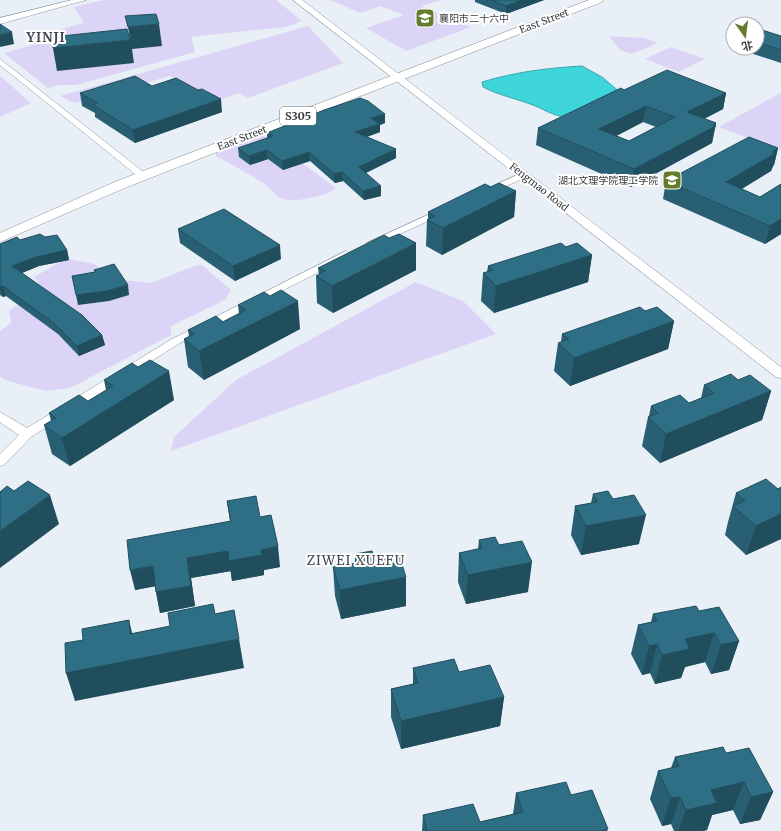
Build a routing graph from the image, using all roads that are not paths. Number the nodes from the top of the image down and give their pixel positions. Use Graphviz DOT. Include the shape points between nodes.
graph roads {
  1 [pos="82,0"];
  2 [pos="297,0"];
  3 [pos="598,0"];
  4 [pos="0,21"];
  5 [pos="0,61"];
  6 [pos="398,77"];
  7 [pos="524,175"];
  8 [pos="142,176"];
  9 [pos="474,197"];
  10 [pos="453,206"];
  11 [pos="0,238"];
  12 [pos="781,374"];
  13 [pos="0,416"];
  14 [pos="27,434"];
  15 [pos="0,462"];
  1 -- 4 [label="street"];
  2 -- 6 [label="street, Fengmao Road"];
  3 -- 6 [label="main road, East Street / S305"];
  5 -- 8 [label="street"];
  6 -- 7 [label="street, Fengmao Road"];
  6 -- 8 [label="main road, East Street / S305"];
  7 -- 9 [label="street"];
  7 -- 12 [label="street, Fengmao Road"];
  8 -- 11 [label="main road, East Street / S305"];
  10 -- 14 [label="street" via="325,264 176,341"];
  13 -- 14 [label="street"];
  14 -- 15 [label="street"];
}
